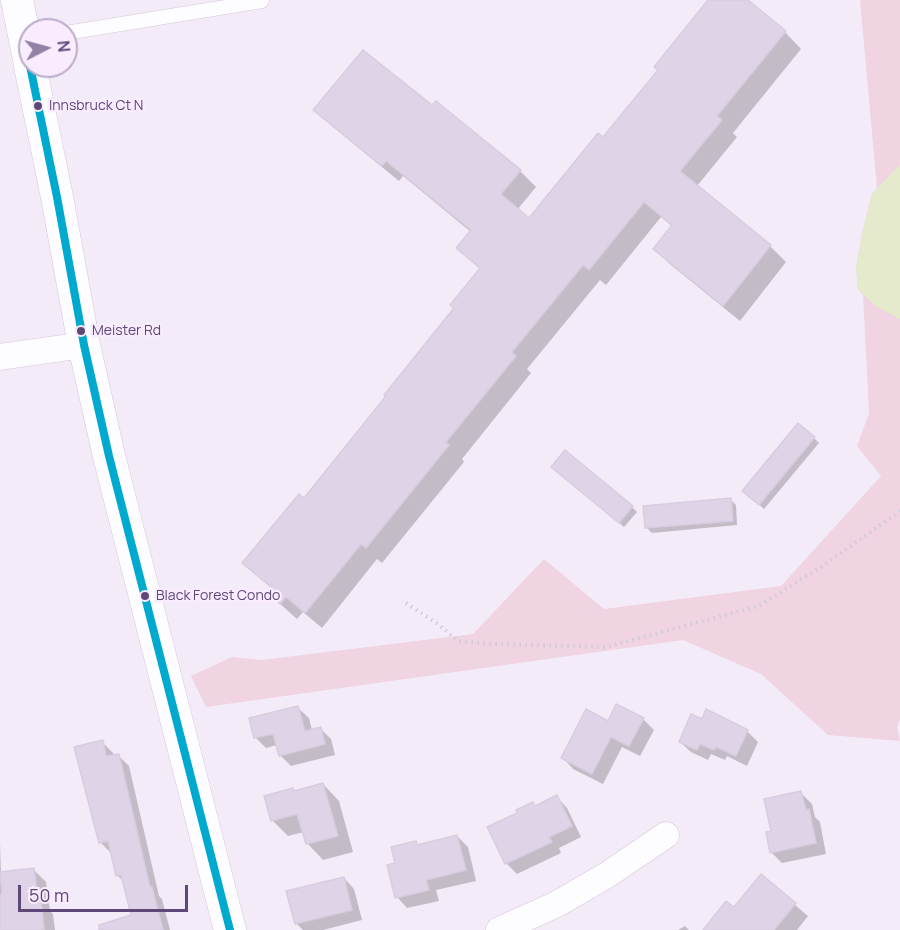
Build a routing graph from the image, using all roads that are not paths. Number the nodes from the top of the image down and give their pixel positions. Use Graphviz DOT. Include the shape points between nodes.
graph roads {
  1 [pos="17,0"];
  2 [pos="262,1"];
  3 [pos="182,7"];
  4 [pos="21,18"];
  5 [pos="78,30"];
  6 [pos="34,78"];
  7 [pos="84,345"];
  8 [pos="0,357"];
  9 [pos="666,835"];
  10 [pos="230,930"];
  11 [pos="499,930"];
  1 -- 4 [label="street"];
  2 -- 3 [label="lane"];
  3 -- 5 [label="lane"];
  6 -- 7 [label="street"];
  7 -- 8 [label="street"];
  7 -- 10 [label="street"];
  9 -- 11 [label="street" via="557,904"];
}
